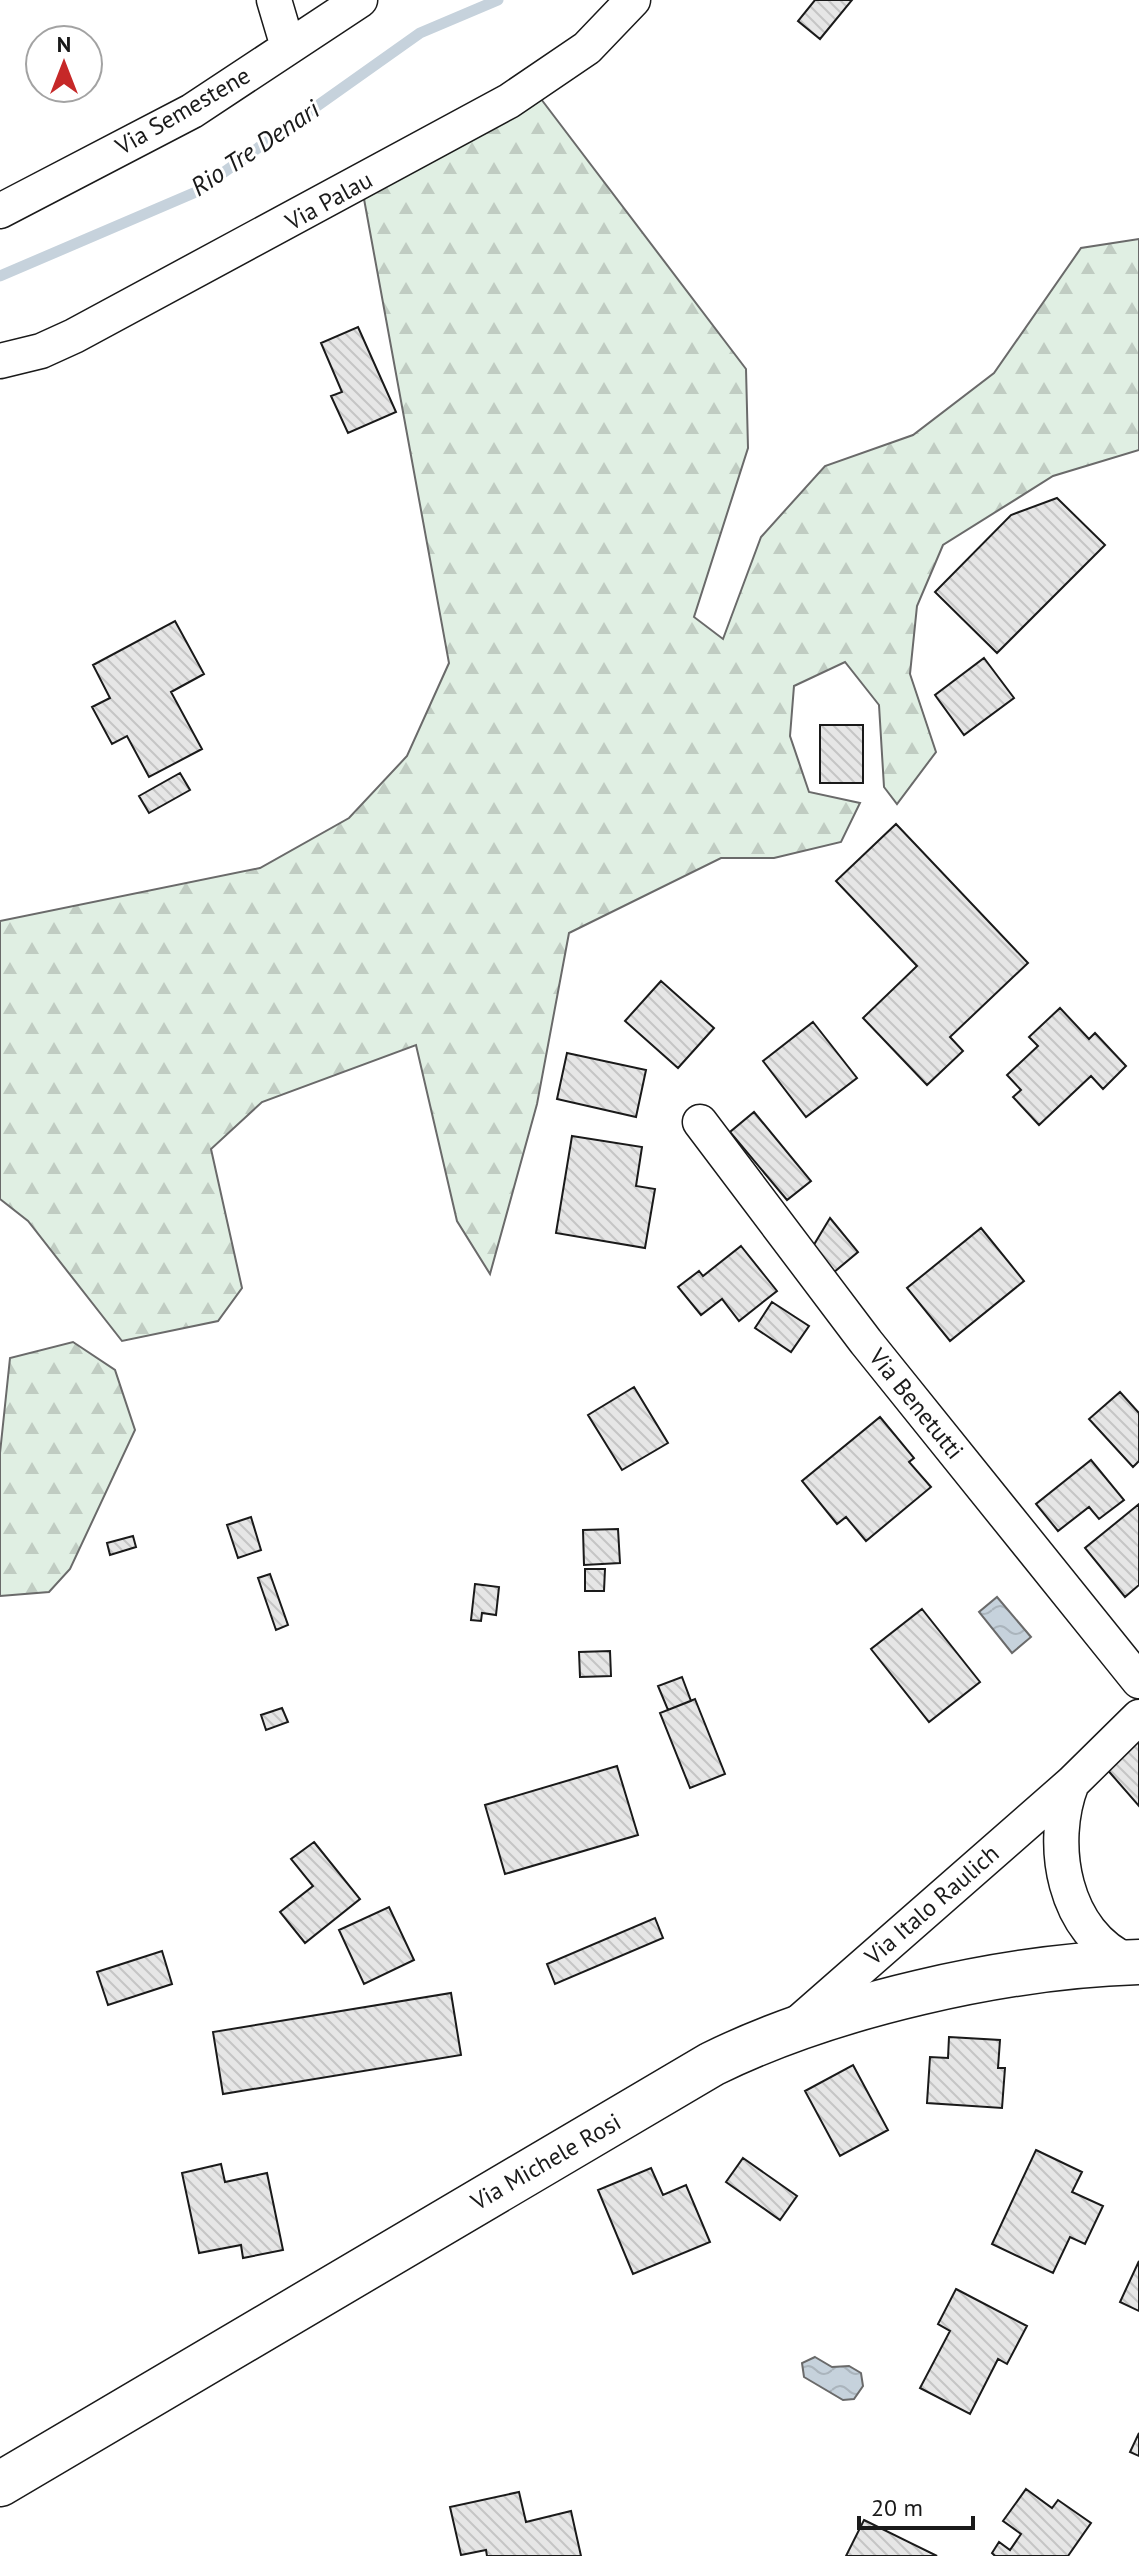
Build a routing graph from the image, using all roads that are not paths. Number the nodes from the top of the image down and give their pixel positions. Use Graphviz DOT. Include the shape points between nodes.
graph roads {
  1 [pos="274,0"];
  2 [pos="360,0"];
  3 [pos="633,0"];
  4 [pos="288,47"];
  5 [pos="0,211"];
  6 [pos="0,361"];
  7 [pos="700,1122"];
  8 [pos="1139,1681"];
  9 [pos="1139,1717"];
  10 [pos="1072,1783"];
  11 [pos="1134,1962"];
  12 [pos="793,2027"];
  13 [pos="0,2484"];
  1 -- 4 [label="street"];
  2 -- 4 [label="street, Via Semestene"];
  3 -- 6 [label="street, Via Palau" via="587,48 509,101 74,336"];
  4 -- 5 [label="street, Via Semestene" via="192,111"];
  7 -- 8 [label="street, Via Benetutti" via="866,1342"];
  9 -- 10 [label="street, Via Italo Raulich"];
  10 -- 11 [label="street, Via Italo Raulich" via="1060,1832 1067,1885 1099,1941 1114,1955"];
  10 -- 12 [label="street, Via Italo Raulich"];
  11 -- 12 [label="street, Via Michele Rosi" via="930,1991"];
  12 -- 13 [label="street, Via Michele Rosi" via="712,2064"];
}
